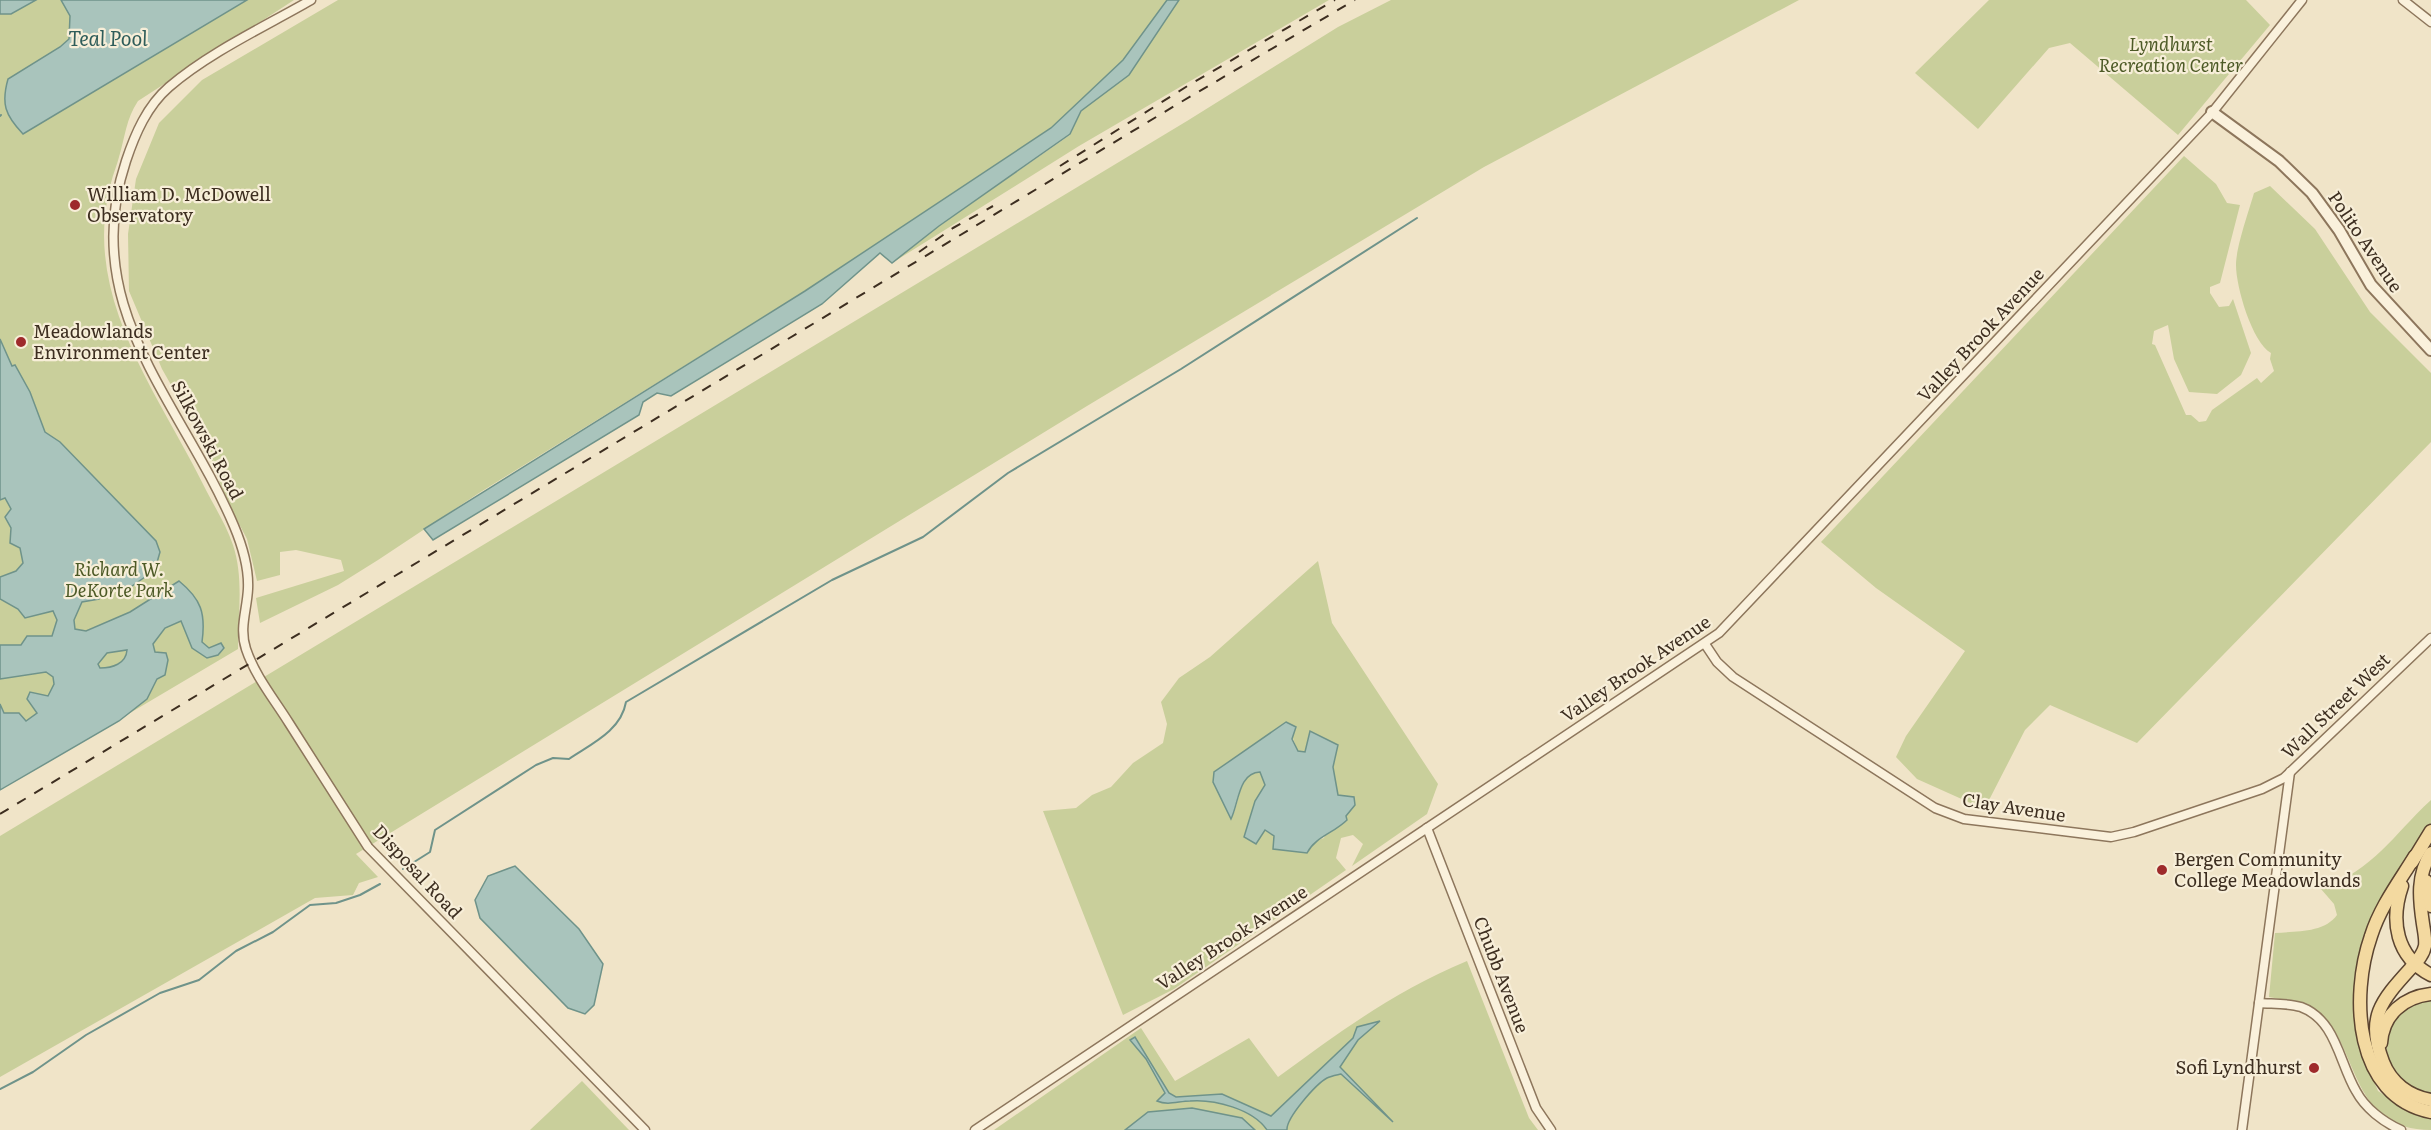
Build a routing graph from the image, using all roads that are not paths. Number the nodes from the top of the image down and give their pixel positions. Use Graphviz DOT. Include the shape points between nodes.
graph roads {
  1 [pos="311,0"];
  2 [pos="2302,0"];
  3 [pos="2403,0"];
  4 [pos="2431,22"];
  5 [pos="2212,112"];
  6 [pos="2431,350"];
  7 [pos="242,633"];
  8 [pos="2431,638"];
  9 [pos="1705,644"];
  10 [pos="2290,772"];
  11 [pos="1427,828"];
  12 [pos="2431,831"];
  13 [pos="2431,854"];
  14 [pos="2415,856"];
  15 [pos="2431,906"];
  16 [pos="2414,964"];
  17 [pos="2431,975"];
  18 [pos="2431,994"];
  19 [pos="2259,1003"];
  20 [pos="2384,1064"];
  21 [pos="2431,1101"];
  22 [pos="2431,1112"];
  23 [pos="645,1130"];
  24 [pos="975,1130"];
  25 [pos="1551,1130"];
  26 [pos="2242,1130"];
  27 [pos="2401,1130"];
  1 -- 7 [label="street, Silkowski Road" via="168,88 147,113 131,149 118,187 113,220 112,258 136,345 233,525 245,559 249,587"];
  2 -- 5 [label="street, Valley Brook Avenue"];
  3 -- 4 [label="street"];
  5 -- 6 [label="street, Polito Avenue" via="2278,161 2312,193 2371,285"];
  5 -- 9 [label="street, Valley Brook Avenue" via="1735,619"];
  7 -- 23 [label="street, Disposal Road" via="257,674 368,847"];
  8 -- 10 [label="street, Wall Street West"];
  9 -- 10 [label="street, Clay Avenue" via="1724,669 1743,683 1922,801 1964,819 2116,836 2262,789"];
  9 -- 11 [label="street, Valley Brook Avenue"];
  10 -- 19 [label="street, Wall Street West"];
  11 -- 24 [label="street, Valley Brook Avenue"];
  11 -- 25 [label="street, Chubb Avenue" via="1536,1108"];
  12 -- 14 [label="main road"];
  13 -- 15 [label="main road" via="2426,878"];
  13 -- 16 [label="main road" via="2419,890 2425,947"];
  14 -- 16 [label="main road" via="2400,891 2395,916 2399,941"];
  14 -- 22 [label="main road" via="2371,935 2361,979 2361,1015 2369,1054 2380,1081 2400,1100"];
  16 -- 17 [label="main road"];
  16 -- 20 [label="main road" via="2387,994 2377,1013 2376,1034"];
  18 -- 20 [label="main road" via="2405,1001 2390,1016 2381,1038"];
  19 -- 26 [label="street, Wall Street West"];
  19 -- 27 [label="street" via="2294,1005 2319,1018 2330,1033 2356,1092 2376,1120"];
  20 -- 21 [label="main road" via="2402,1088"];
}
